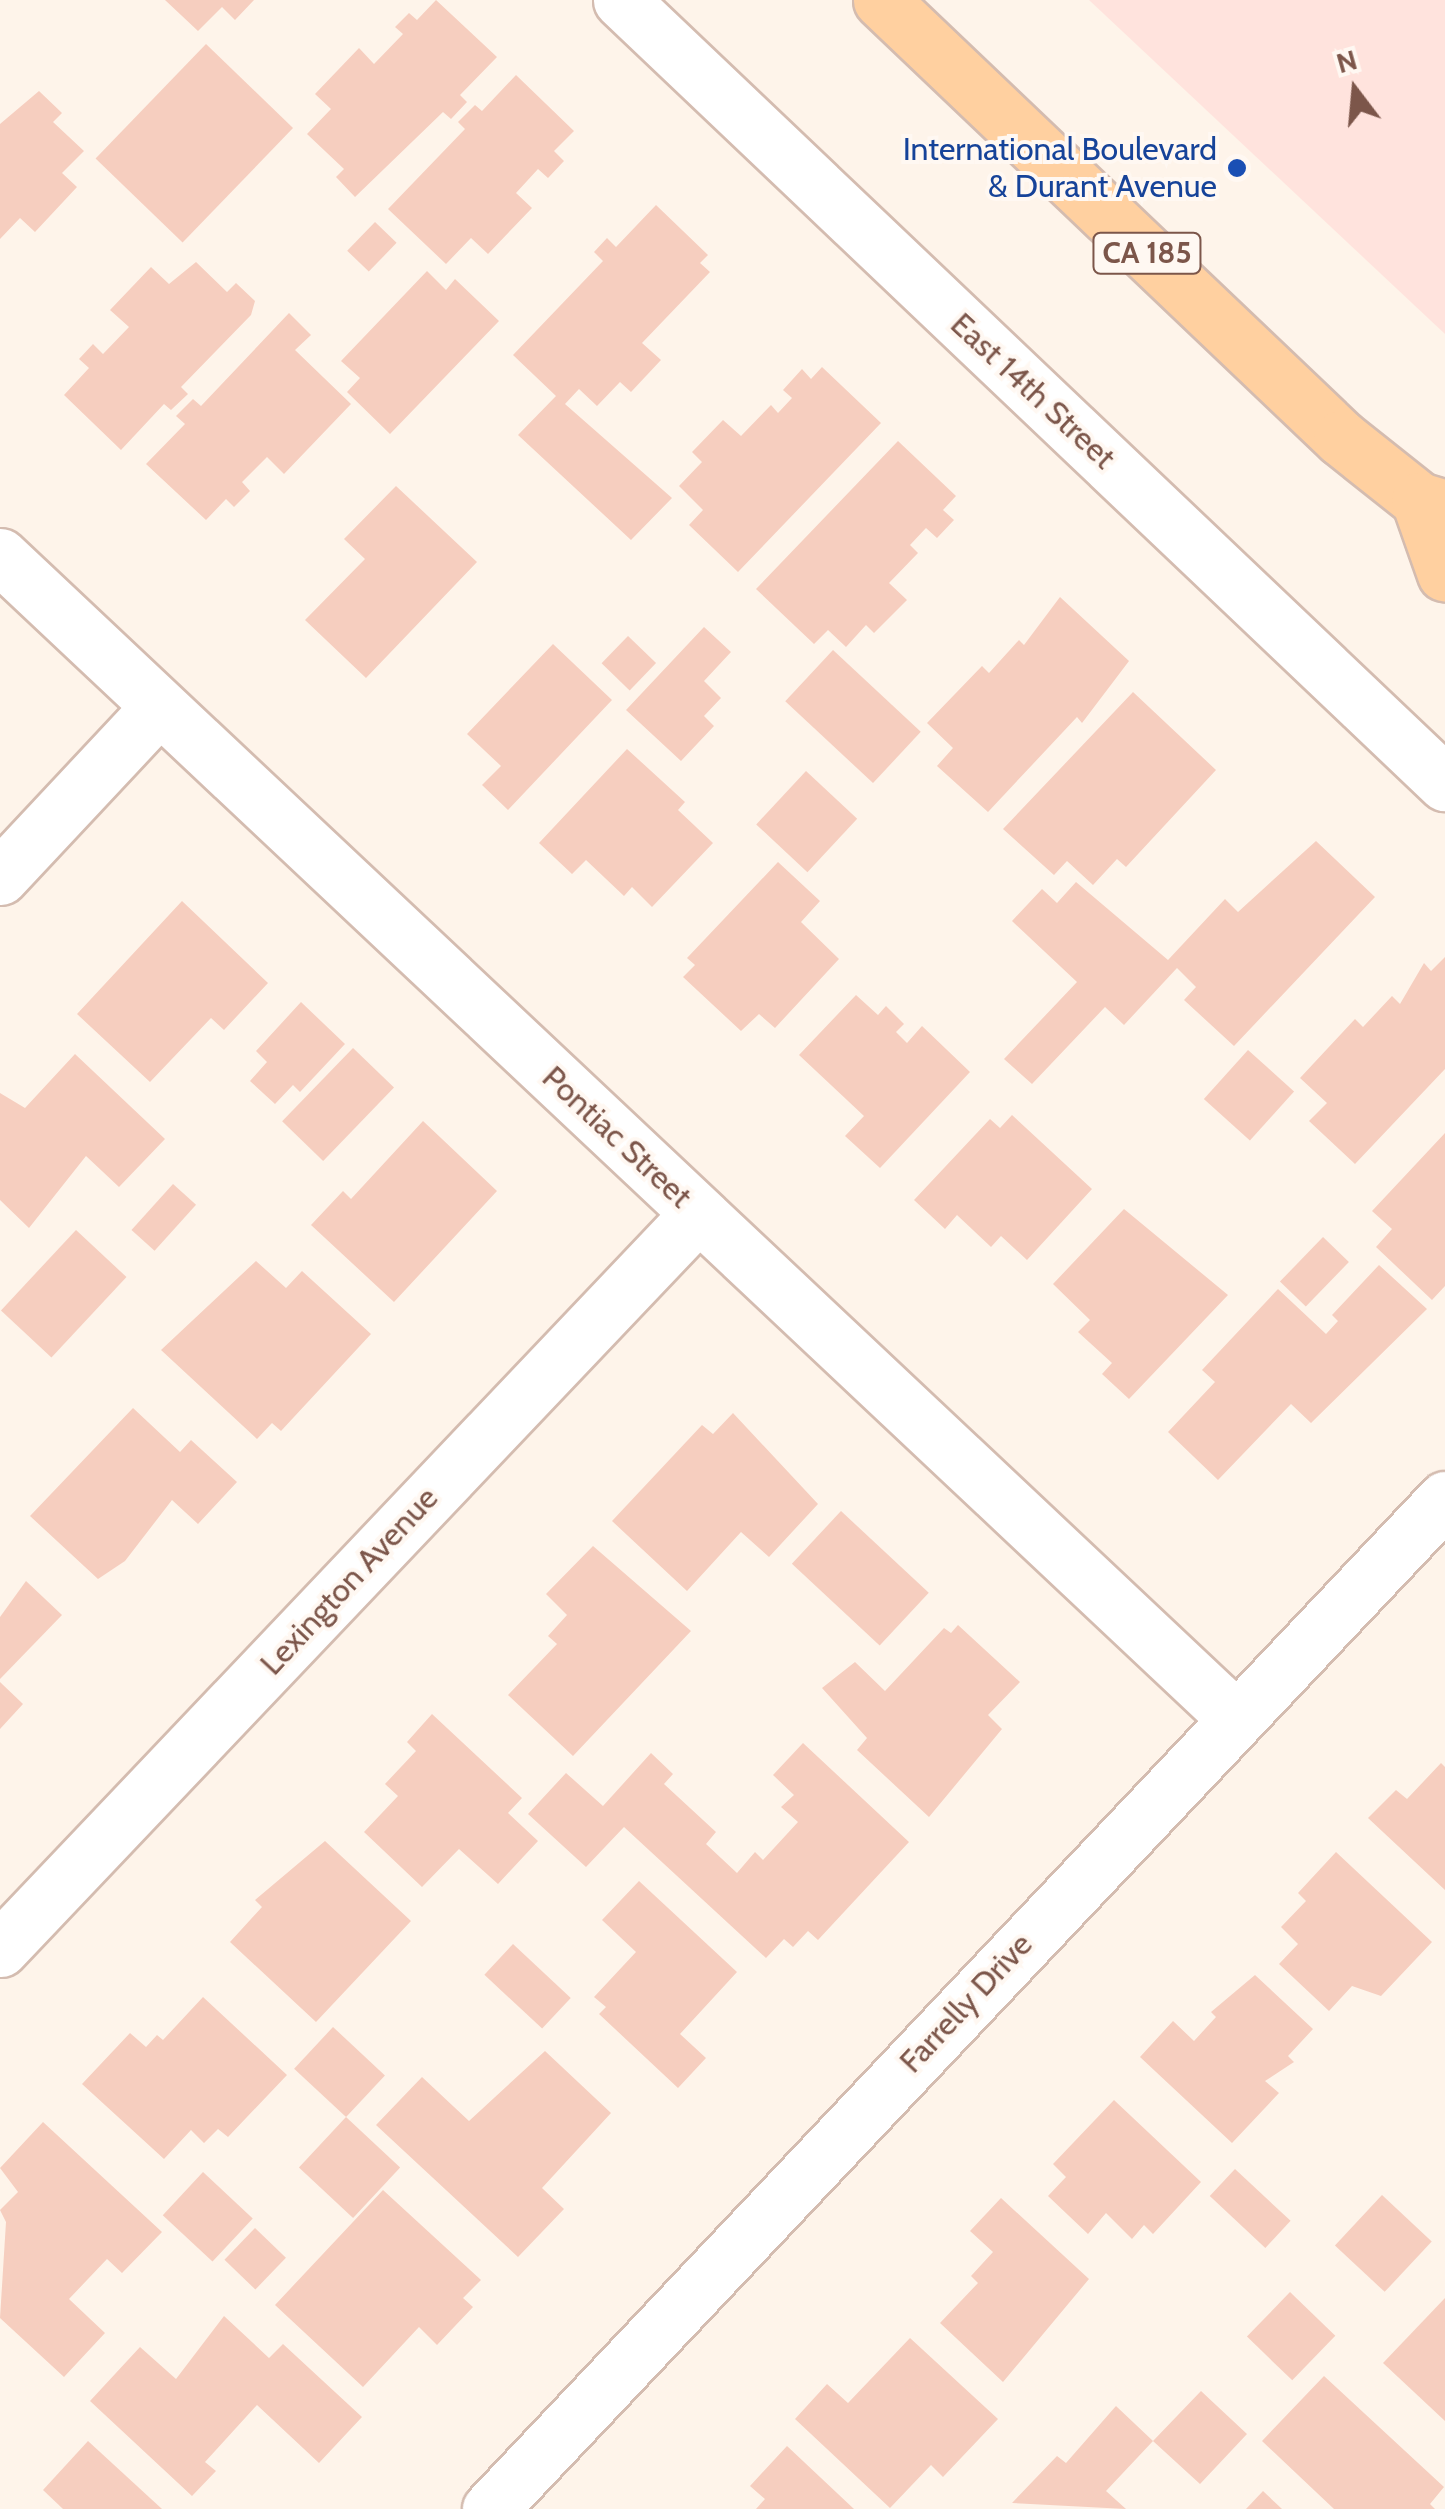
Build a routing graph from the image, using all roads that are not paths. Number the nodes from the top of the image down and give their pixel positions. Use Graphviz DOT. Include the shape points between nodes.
graph roads {
  1 [pos="621,0"];
  2 [pos="881,0"];
  3 [pos="1436,494"];
  4 [pos="0,556"];
  5 [pos="1445,574"];
  6 [pos="158,708"];
  7 [pos="1445,784"];
  8 [pos="0,876"];
  9 [pos="698,1214"];
  10 [pos="1445,1499"];
  11 [pos="1234,1718"];
  12 [pos="0,1949"];
  13 [pos="490,2509"];
  1 -- 7 [label="street, East 14th Street"];
  2 -- 3 [label="main road, CA 185" via="1341,438"];
  3 -- 5 [label="main road, CA 185"];
  4 -- 6 [label="street, Pontiac Street"];
  6 -- 8 [label="street"];
  6 -- 9 [label="street, Pontiac Street"];
  9 -- 11 [label="street, Pontiac Street"];
  9 -- 12 [label="street, Lexington Avenue"];
  10 -- 11 [label="street, Farrelly Drive"];
  11 -- 13 [label="street, Farrelly Drive"];
}
